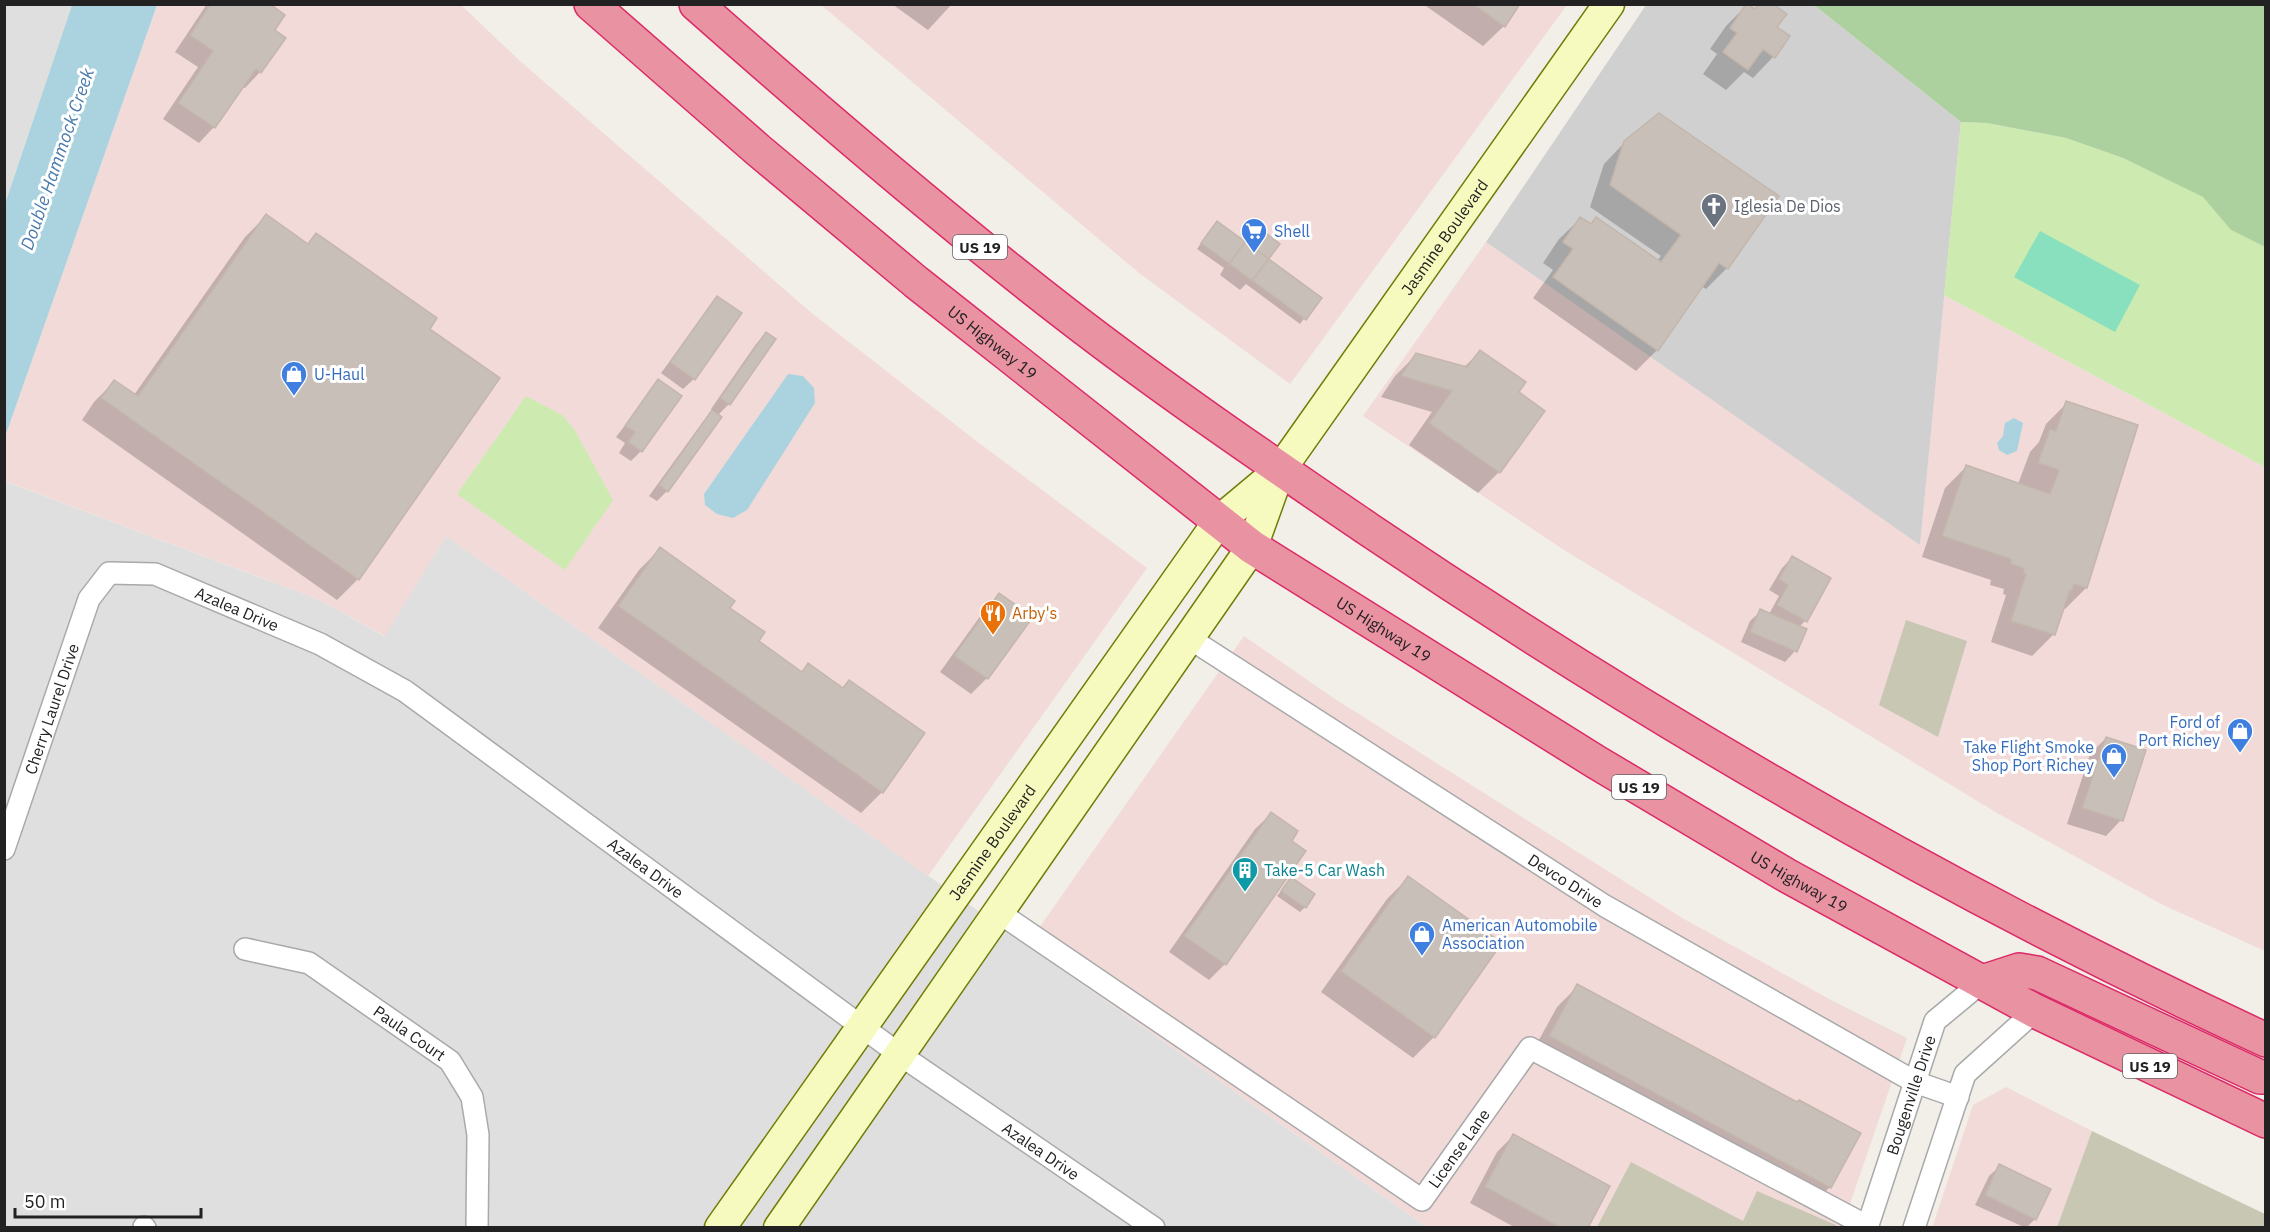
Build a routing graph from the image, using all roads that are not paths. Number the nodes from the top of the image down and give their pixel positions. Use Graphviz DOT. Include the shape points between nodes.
graph roads {
  1 [pos="591,4"];
  2 [pos="696,4"];
  3 [pos="1609,4"];
  4 [pos="1280,470"];
  5 [pos="1219,521"];
  6 [pos="1252,547"];
  7 [pos="109,573"];
  8 [pos="1189,638"];
  9 [pos="1037,779"];
  10 [pos="1073,805"];
  11 [pos="4,849"];
  12 [pos="998,912"];
  13 [pos="245,949"];
  14 [pos="1982,982"];
  15 [pos="2035,1011"];
  16 [pos="862,1027"];
  17 [pos="2265,1041"];
  18 [pos="899,1054"];
  19 [pos="2265,1077"];
  20 [pos="1915,1082"];
  21 [pos="1958,1097"];
  22 [pos="2265,1121"];
  23 [pos="477,1227"];
  24 [pos="720,1227"];
  25 [pos="779,1227"];
  26 [pos="1154,1227"];
  27 [pos="1867,1227"];
  28 [pos="1914,1227"];
  1 -- 5 [label="highway, US Highway 19 / US 19" via="916,282"];
  2 -- 4 [label="highway, US 19" via="934,210 1071,318"];
  3 -- 4 [label="street, Jasmine Boulevard"];
  4 -- 5 [label="street, Jasmine Boulevard"];
  4 -- 6 [label="street, Jasmine Boulevard"];
  4 -- 17 [label="highway, US 19" via="1500,618 1768,781 2007,914"];
  5 -- 6 [label="highway, US Highway 19 / US 19"];
  5 -- 9 [label="street, Jasmine Boulevard"];
  6 -- 8 [label="street, Jasmine Boulevard"];
  6 -- 14 [label="highway, US Highway 19 / US 19" via="1756,858"];
  7 -- 11 [label="street, Cherry Laurel Drive" via="89,599"];
  7 -- 16 [label="street, Azalea Drive" via="155,574 320,644 405,691"];
  8 -- 10 [label="street, Jasmine Boulevard"];
  8 -- 20 [label="street, Devco Drive" via="1605,906"];
  9 -- 10 [label="street"];
  9 -- 16 [label="street, Jasmine Boulevard"];
  10 -- 12 [label="street, Jasmine Boulevard"];
  12 -- 18 [label="street, Jasmine Boulevard"];
  12 -- 27 [label="street, License Lane" via="1422,1200 1530,1048"];
  13 -- 23 [label="street, Paula Court" via="309,963 450,1061 472,1097 478,1136"];
  14 -- 15 [label="highway, US Highway 19 / US 19"];
  14 -- 19 [label="highway" via="2019,970 2037,973"];
  14 -- 20 [label="street, Bougenville Drive" via="1935,1022"];
  15 -- 21 [label="street" via="1965,1074"];
  15 -- 22 [label="highway, US Highway 19 / US 19"];
  16 -- 18 [label="street, Azalea Drive"];
  16 -- 24 [label="street, Jasmine Boulevard"];
  18 -- 25 [label="street, Jasmine Boulevard"];
  18 -- 26 [label="street, Azalea Drive"];
  20 -- 21 [label="street, Devco Drive"];
  20 -- 27 [label="street, Bougenville Drive"];
  21 -- 28 [label="street"];
}
